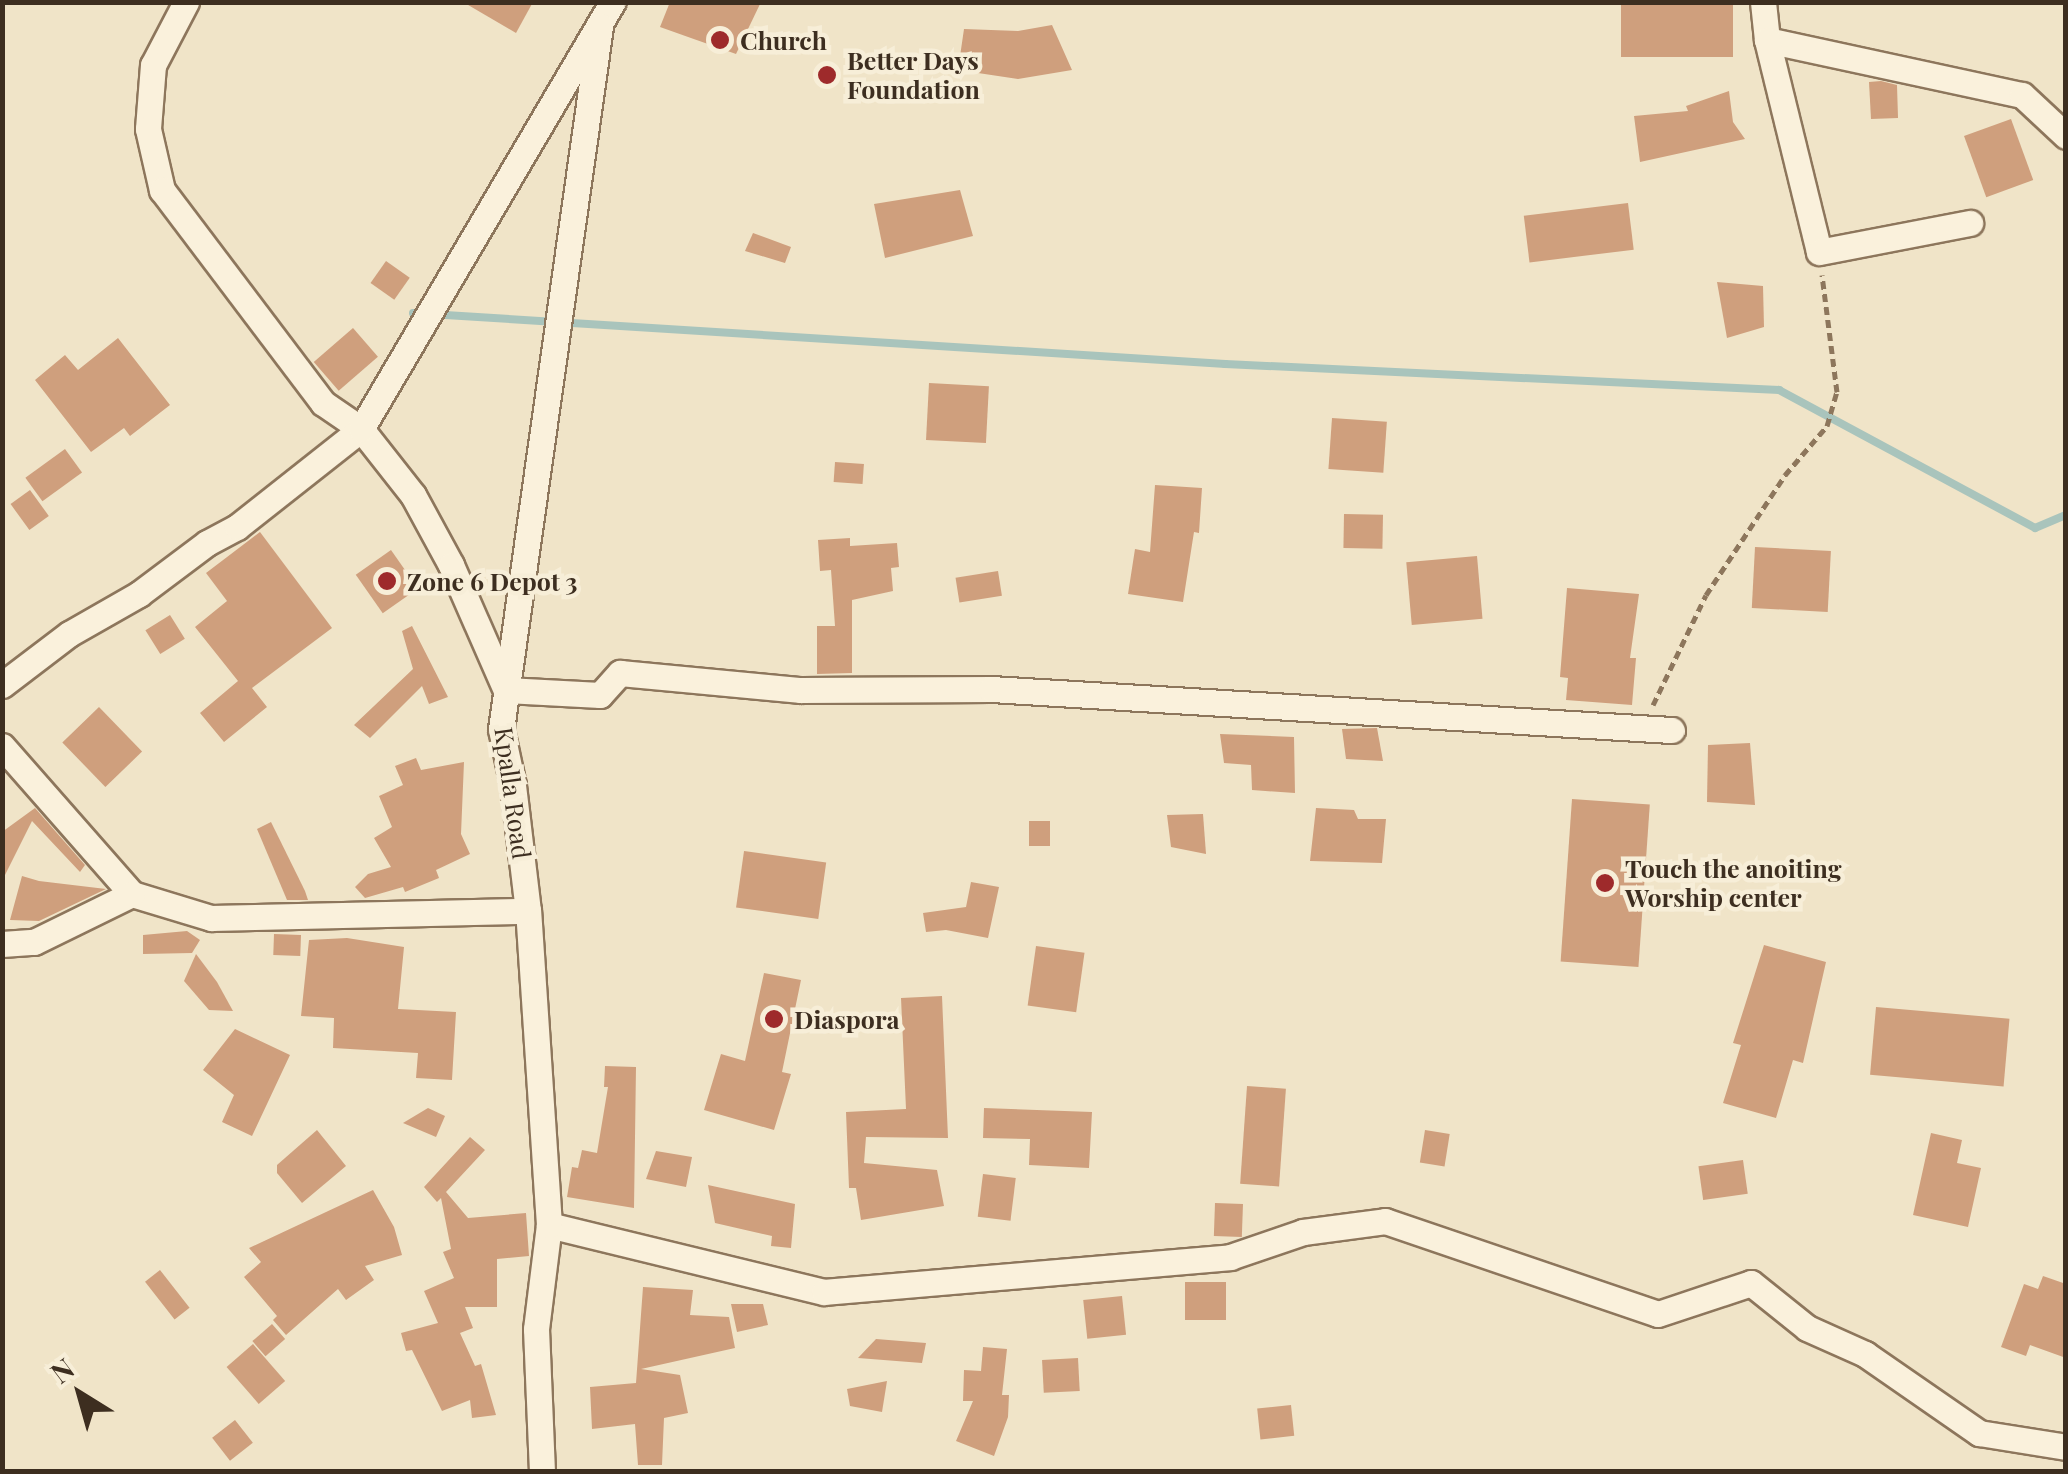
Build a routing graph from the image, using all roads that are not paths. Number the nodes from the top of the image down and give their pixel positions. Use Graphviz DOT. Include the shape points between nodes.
graph roads {
  1 [pos="186,2"];
  2 [pos="613,2"];
  3 [pos="1763,2"];
  4 [pos="600,26"];
  5 [pos="1767,40"];
  6 [pos="2066,136"];
  7 [pos="1970,224"];
  8 [pos="361,429"];
  9 [pos="2,684"];
  10 [pos="506,690"];
  11 [pos="1672,730"];
  12 [pos="2,746"];
  13 [pos="132,894"];
  14 [pos="528,910"];
  15 [pos="2,944"];
  16 [pos="550,1225"];
  17 [pos="2066,1447"];
  18 [pos="542,1472"];
  1 -- 8 [label="street" via="152,65 148,128 162,190 323,404"];
  2 -- 4 [label="street, Kpalla Road"];
  3 -- 5 [label="street"];
  4 -- 8 [label="street"];
  4 -- 10 [label="street, Kpalla Road"];
  5 -- 6 [label="street" via="2022,95"];
  5 -- 7 [label="street" via="1819,252"];
  8 -- 9 [label="street" via="237,527"];
  8 -- 10 [label="street" via="413,495"];
  10 -- 11 [label="street" via="600,695 620,673 801,690 991,689"];
  10 -- 14 [label="street, Kpalla Road" via="501,729"];
  12 -- 13 [label="street"];
  13 -- 14 [label="street" via="211,918"];
  13 -- 15 [label="street" via="34,942"];
  14 -- 16 [label="street, Kpalla Road"];
  16 -- 17 [label="street" via="824,1292 1230,1257 1303,1232 1385,1222 1658,1314 1751,1283 1807,1328 1865,1354 1978,1433"];
  16 -- 18 [label="street, Kpalla Road" via="536,1329"];
}
